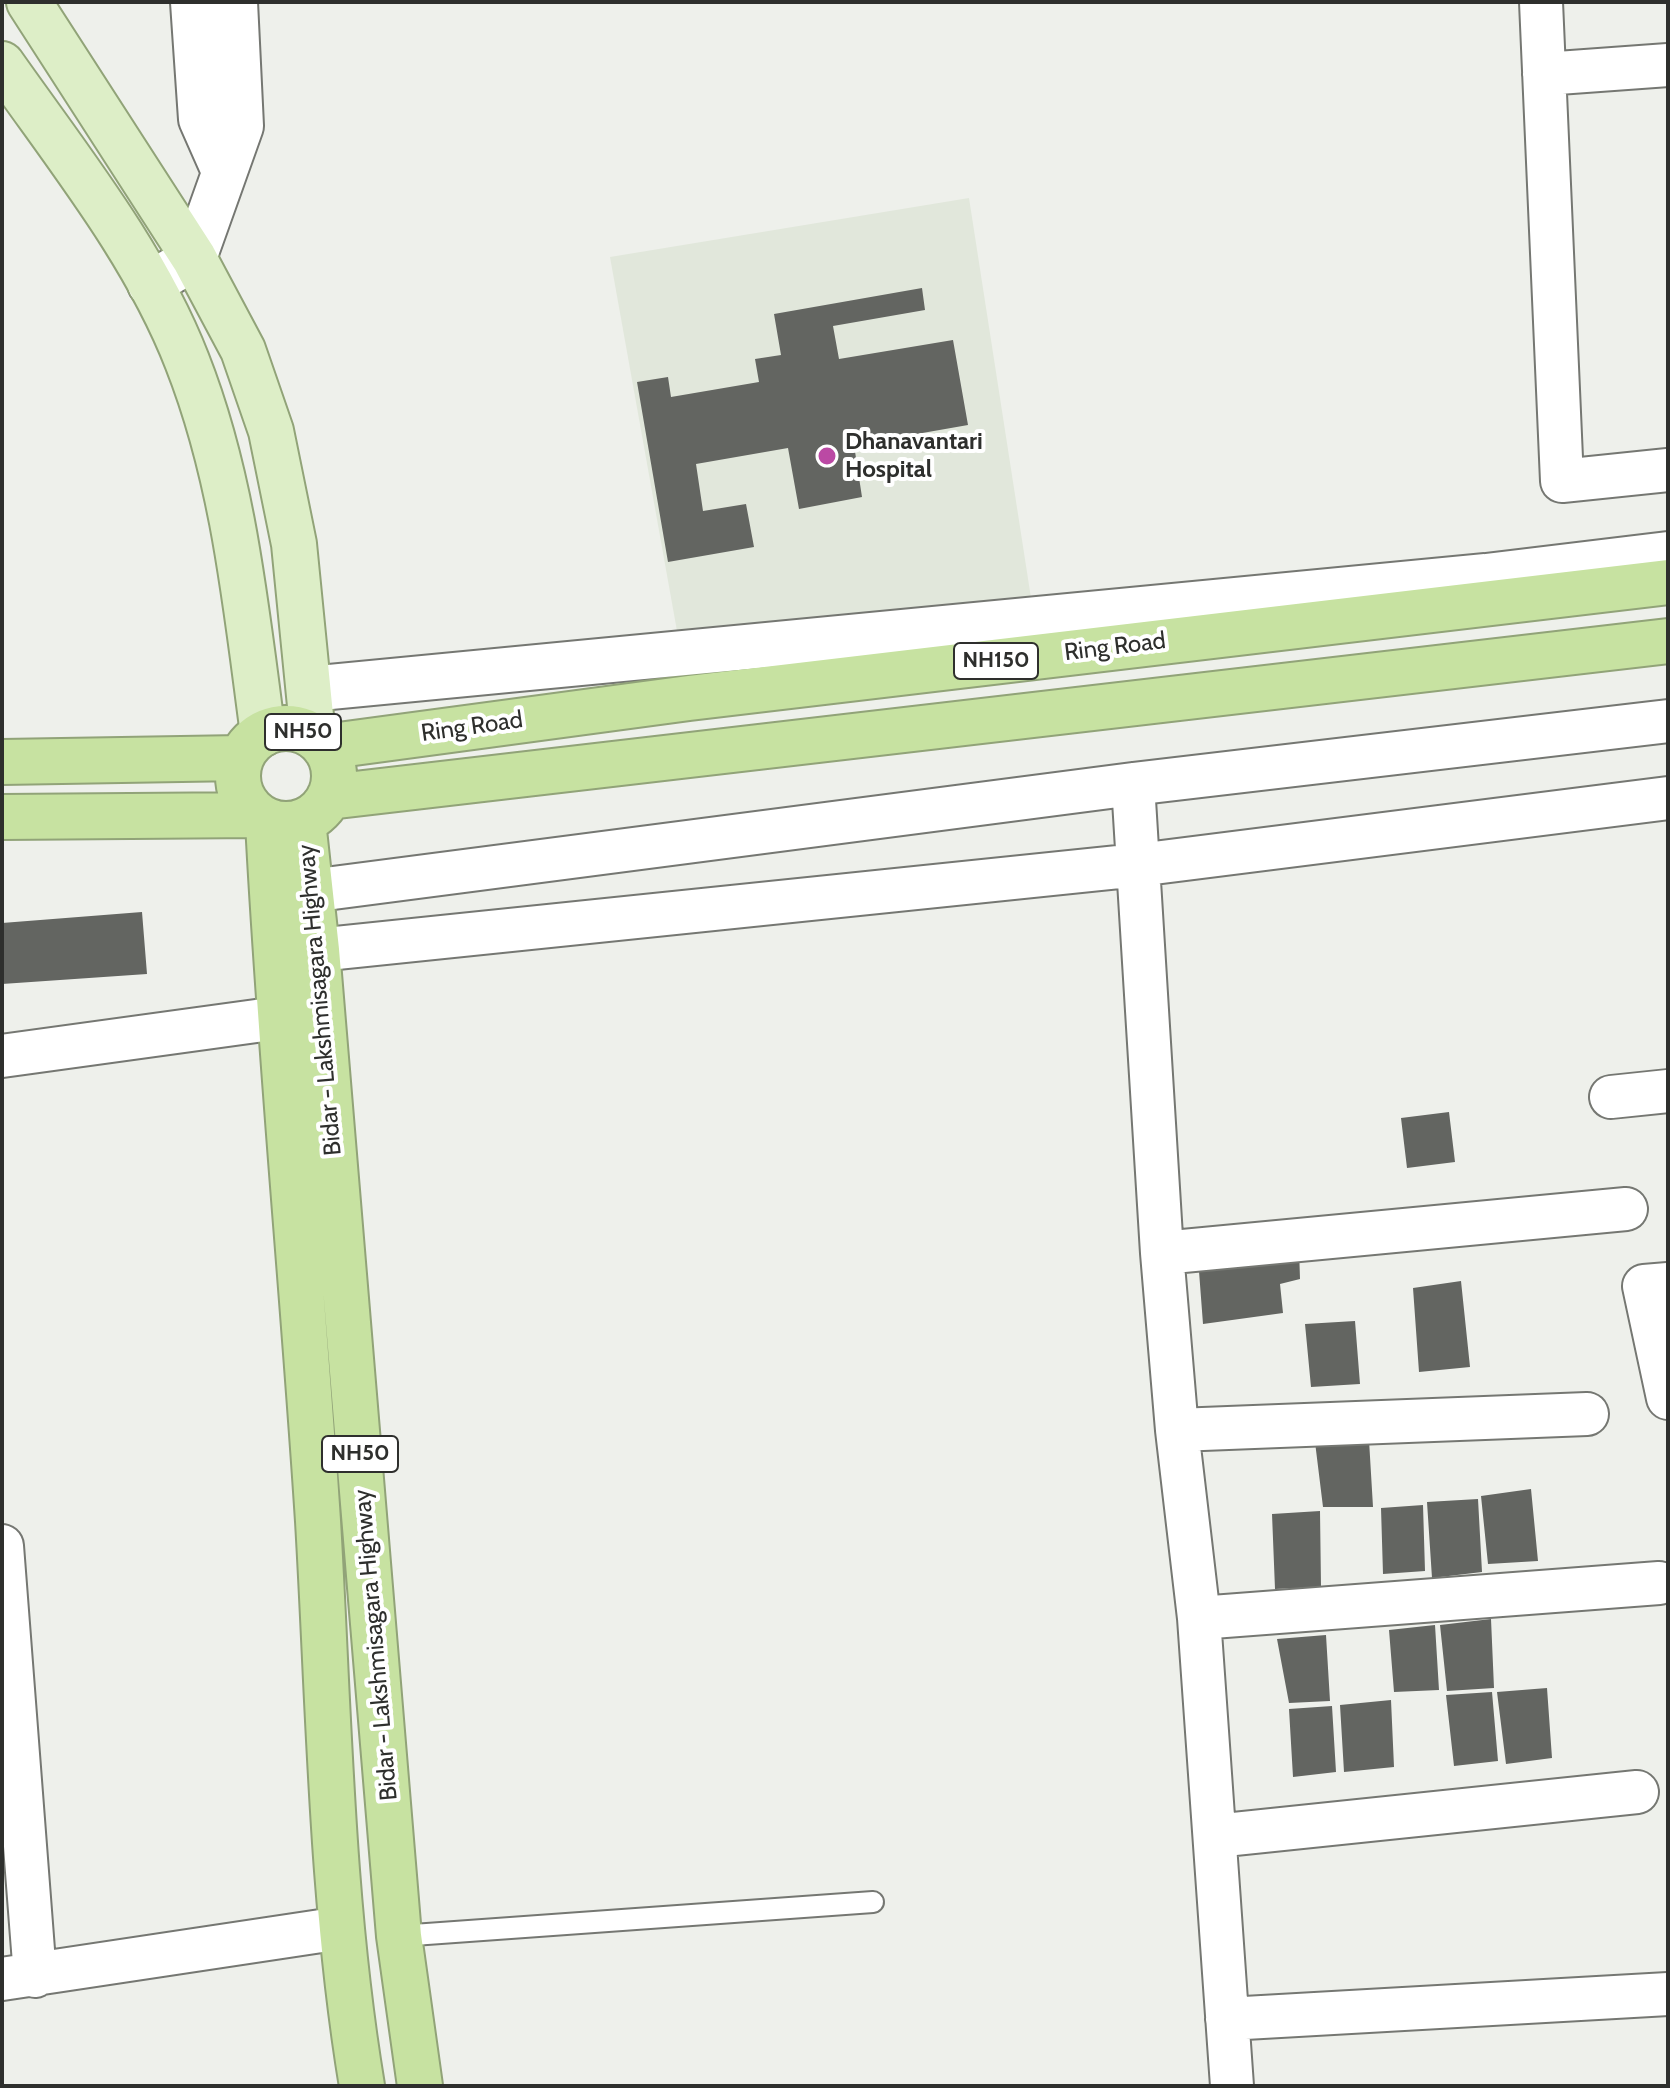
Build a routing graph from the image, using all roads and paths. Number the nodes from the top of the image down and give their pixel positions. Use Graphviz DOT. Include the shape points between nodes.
graph roads {
  1 [pos="29,2"];
  2 [pos="193,2"];
  3 [pos="235,2"];
  4 [pos="1541,2"];
  5 [pos="2,64"];
  6 [pos="1668,65"];
  7 [pos="1544,74"];
  8 [pos="224,171"];
  9 [pos="194,258"];
  10 [pos="150,284"];
  11 [pos="1668,470"];
  12 [pos="1668,554"];
  13 [pos="1668,582"];
  14 [pos="1668,641"];
  15 [pos="309,689"];
  16 [pos="1668,721"];
  17 [pos="319,741"];
  18 [pos="252,746"];
  19 [pos="2,762"];
  20 [pos="1133,784"];
  21 [pos="1668,798"];
  22 [pos="290,814"];
  23 [pos="2,817"];
  24 [pos="1138,865"];
  25 [pos="310,891"];
  26 [pos="317,950"];
  27 [pos="278,1018"];
  28 [pos="2,1056"];
  29 [pos="1668,1091"];
  30 [pos="1611,1097"];
  31 [pos="1626,1209"];
  32 [pos="1162,1253"];
  33 [pos="1668,1284"];
  34 [pos="1668,1398"];
  35 [pos="1587,1414"];
  36 [pos="1177,1430"];
  37 [pos="2,1546"];
  38 [pos="1659,1583"];
  39 [pos="1199,1618"];
  40 [pos="1637,1792"];
  41 [pos="1215,1836"];
  42 [pos="873,1902"];
  43 [pos="341,1928"];
  44 [pos="399,1936"];
  45 [pos="19,1978"];
  46 [pos="1668,1994"];
  47 [pos="1227,2019"];
  48 [pos="362,2086"];
  49 [pos="420,2086"];
  50 [pos="1232,2086"];
  1 -- 9 [label="main road"];
  2 -- 8 [label="street" via="201,119"];
  3 -- 8 [label="street" via="241,126"];
  4 -- 7 [label="street"];
  5 -- 10 [label="main road"];
  6 -- 7 [label="street"];
  7 -- 11 [label="street" via="1562,481"];
  8 -- 9 [label="street"];
  9 -- 10 [label="street"];
  9 -- 15 [label="main road" via="243,350 271,431 294,544"];
  10 -- 18 [label="main road" via="187,359 216,446 237,546"];
  12 -- 15 [label="street"];
  13 -- 17 [label="highway, Ring Road / NH150"];
  14 -- 22 [label="highway, NH150"];
  15 -- 17 [label="main road"];
  16 -- 20 [label="street"];
  17 -- 18 [label="highway, NH50" via="299,730 278,729"];
  17 -- 22 [label="highway, NH50" via="333,771"];
  18 -- 19 [label="highway, NH50"];
  18 -- 22 [label="highway, NH50" via="237,781 242,798"];
  20 -- 24 [label="street"];
  20 -- 25 [label="street"];
  21 -- 24 [label="street"];
  22 -- 23 [label="highway"];
  22 -- 25 [label="highway, Bidar - Lakshmisagara Highway / NH50"];
  22 -- 27 [label="highway, NH50"];
  24 -- 26 [label="street"];
  24 -- 32 [label="street"];
  25 -- 26 [label="highway, Bidar - Lakshmisagara Highway / NH50"];
  26 -- 44 [label="highway, Bidar - Lakshmisagara Highway / NH50"];
  27 -- 28 [label="street"];
  27 -- 43 [label="highway, NH50" via="313,1455"];
  29 -- 30 [label="street"];
  31 -- 32 [label="street"];
  32 -- 36 [label="street"];
  33 -- 34 [label="street" via="1644,1286"];
  35 -- 36 [label="street"];
  36 -- 39 [label="street"];
  37 -- 45 [label="street"];
  38 -- 39 [label="street"];
  39 -- 41 [label="street"];
  40 -- 41 [label="street"];
  41 -- 47 [label="street"];
  42 -- 44 [label="lane"];
  43 -- 45 [label="street"];
  43 -- 48 [label="highway, NH50"];
  44 -- 49 [label="highway, Bidar - Lakshmisagara Highway / NH50"];
  46 -- 47 [label="street"];
  47 -- 50 [label="street"];
}
